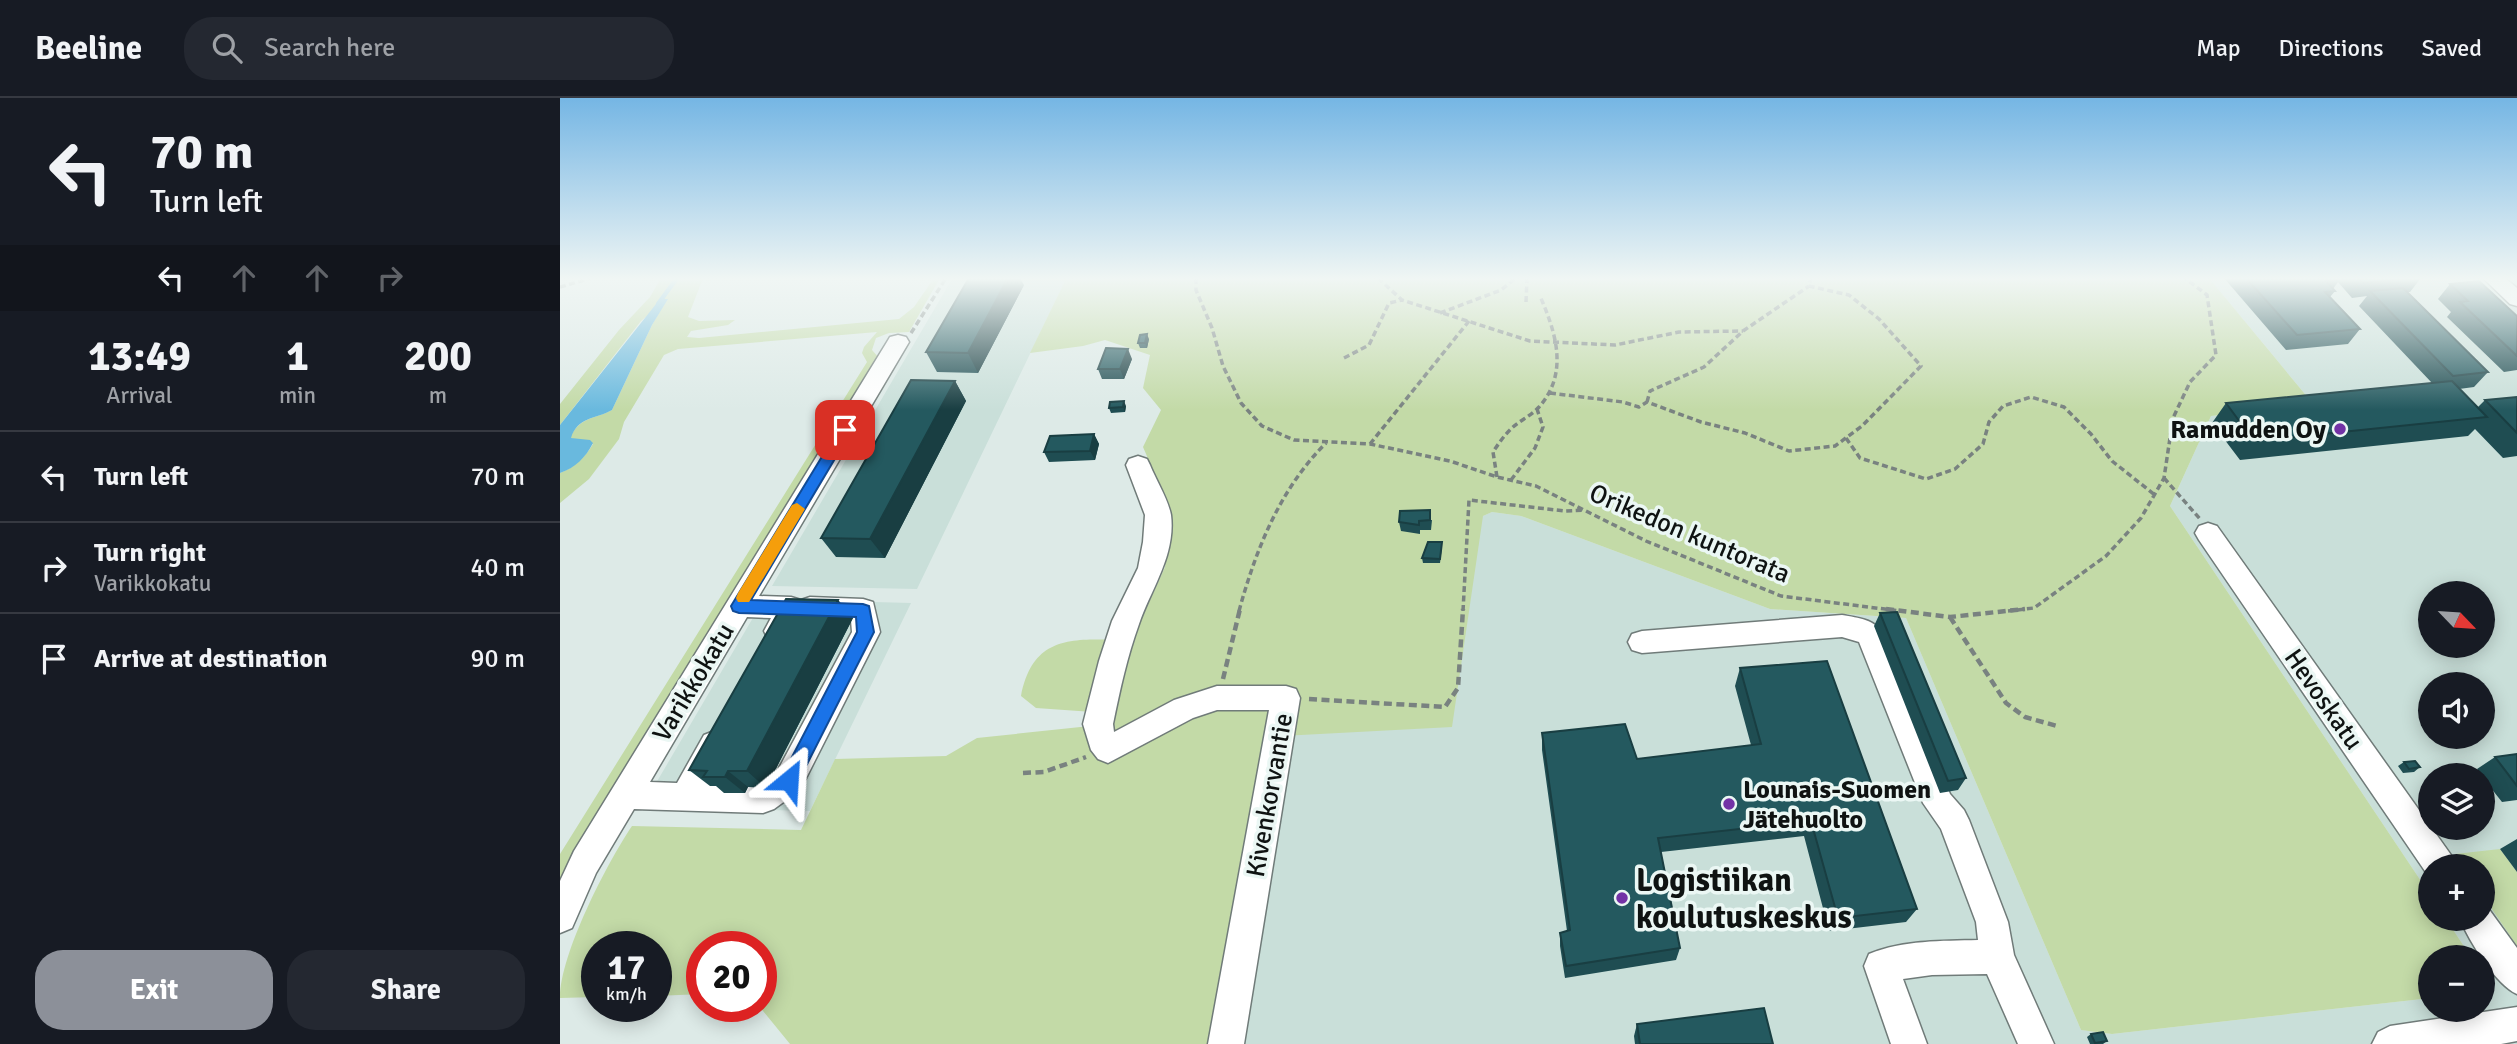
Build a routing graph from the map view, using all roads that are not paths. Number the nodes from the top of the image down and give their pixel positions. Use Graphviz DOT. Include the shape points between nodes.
graph roads {
  1 [pos="898,342"];
  2 [pos="1138,466"];
  3 [pos="2208,533"];
  4 [pos="739,606"];
  5 [pos="791,608"];
  6 [pos="1642,642"];
  7 [pos="764,655"];
  8 [pos="725,726"];
  9 [pos="625,795"];
  10 [pos="685,797"];
  11 [pos="2432,854"];
  12 [pos="560,917"];
  13 [pos="2484,931"];
  14 [pos="1997,957"];
  15 [pos="2517,977"];
  16 [pos="2517,1024"];
  17 [pos="2475,1038"];
  18 [pos="1226,1044"];
  19 [pos="1909,1044"];
  20 [pos="2036,1044"];
  21 [pos="2390,1044"];
  1 -- 4 [label="street, Varikkokatu"];
  2 -- 18 [label="street, Kivenkorvantie" via="1158,515 1156,542 1151,568 1113,661 1098,724 1101,741 1108,750 1184,709 1217,698 1286,698"];
  3 -- 11 [label="street, Hevoskatu"];
  4 -- 5 [label="street"];
  4 -- 9 [label="street, Varikkokatu"];
  5 -- 7 [label="street"];
  5 -- 10 [label="street" via="863,610 866,632 789,780 763,799"];
  6 -- 14 [label="street" via="1842,626 1870,635 1938,803 1953,820 1992,922"];
  8 -- 10 [label="street"];
  9 -- 10 [label="street"];
  9 -- 12 [label="street, Varikkokatu" via="585,862"];
  13 -- 15 [label="street"];
  14 -- 19 [label="street" via="1932,958 1881,966"];
  14 -- 20 [label="street"];
  16 -- 17 [label="street"];
  17 -- 21 [label="street"];
}
